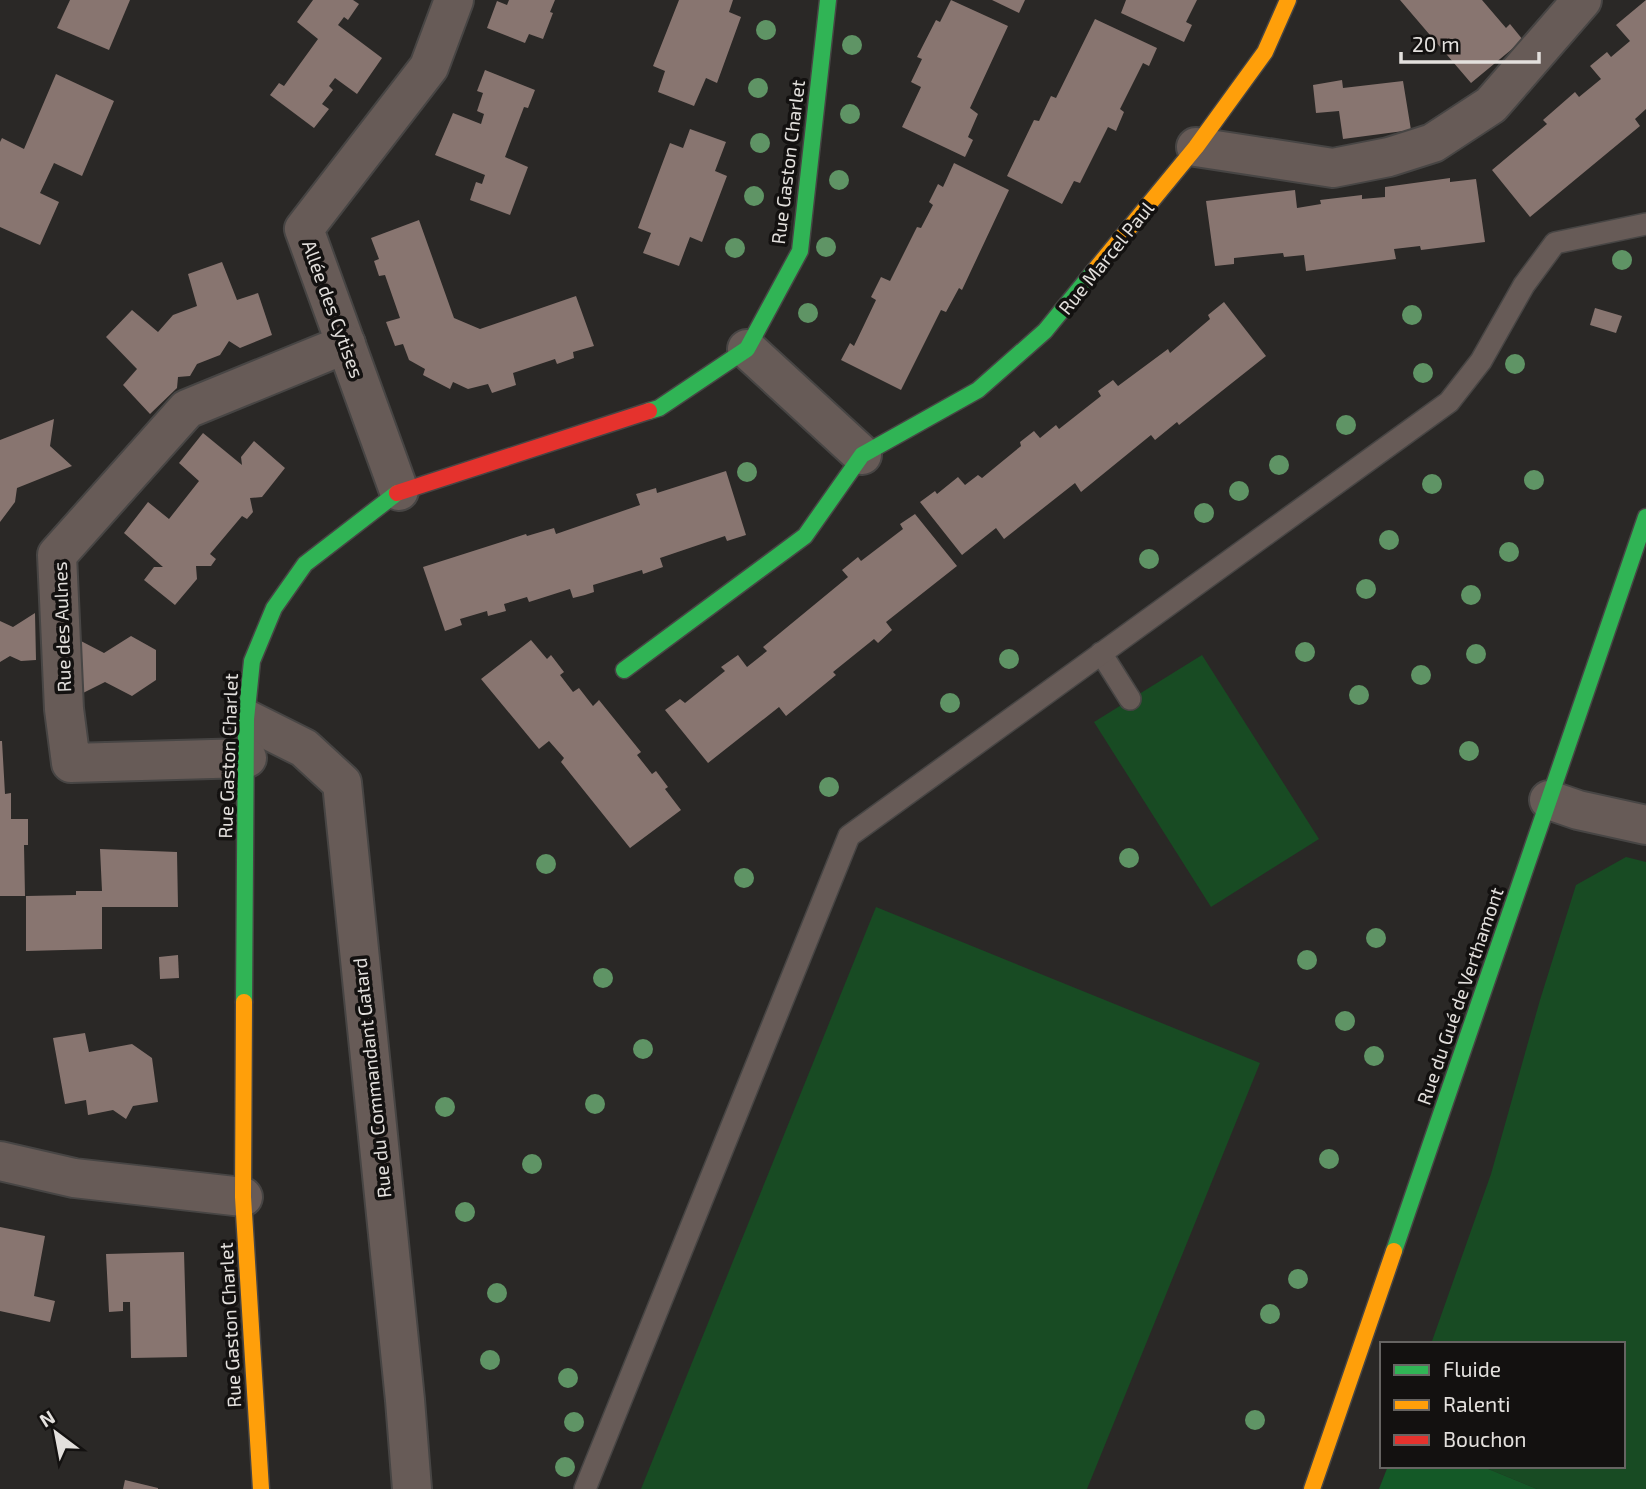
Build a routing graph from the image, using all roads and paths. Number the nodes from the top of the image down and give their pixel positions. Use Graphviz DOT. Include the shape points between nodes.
graph roads {
  1 [pos="454,0"];
  2 [pos="828,0"];
  3 [pos="1288,0"];
  4 [pos="1582,0"];
  5 [pos="1196,147"];
  6 [pos="1646,224"];
  7 [pos="346,344"];
  8 [pos="747,349"];
  9 [pos="862,455"];
  10 [pos="399,491"];
  11 [pos="1646,517"];
  12 [pos="1101,653"];
  13 [pos="624,670"];
  14 [pos="1130,699"];
  15 [pos="246,719"];
  16 [pos="247,758"];
  17 [pos="1549,800"];
  18 [pos="1646,825"];
  19 [pos="0,1161"];
  20 [pos="243,1197"];
  21 [pos="261,1489"];
  22 [pos="412,1489"];
  23 [pos="584,1489"];
  24 [pos="1311,1489"];
  1 -- 7 [label="street, Allée des Cytises" via="429,67 303,229"];
  2 -- 8 [label="street, Rue Gaston Charlet" via="800,251"];
  3 -- 5 [label="street, Rue Marcel Paul" via="1265,52"];
  4 -- 5 [label="street" via="1491,105 1433,143 1333,168"];
  5 -- 9 [label="street, Rue Marcel Paul" via="1045,331 978,390"];
  6 -- 12 [label="lane" via="1555,243 1524,285 1481,361 1449,402"];
  7 -- 10 [label="street, Allée des Cytises"];
  7 -- 16 [label="street, Rue des Aulnes" via="187,409 57,555 71,763"];
  8 -- 9 [label="street"];
  8 -- 10 [label="street, Rue Gaston Charlet" via="659,408"];
  9 -- 13 [label="street, Rue Marcel Paul" via="805,536"];
  10 -- 15 [label="street, Rue Gaston Charlet" via="305,564 274,608 252,662"];
  11 -- 17 [label="street, Rue du Gué de Verthamont"];
  12 -- 14 [label="lane"];
  12 -- 23 [label="lane" via="849,836"];
  15 -- 16 [label="street, Rue Gaston Charlet"];
  15 -- 22 [label="street, Rue du Commandant Gatard" via="304,748 342,783"];
  16 -- 20 [label="street, Rue Gaston Charlet"];
  17 -- 18 [label="street"];
  17 -- 24 [label="street, Rue du Gué de Verthamont"];
  19 -- 20 [label="street" via="74,1178"];
  20 -- 21 [label="street, Rue Gaston Charlet"];
}
